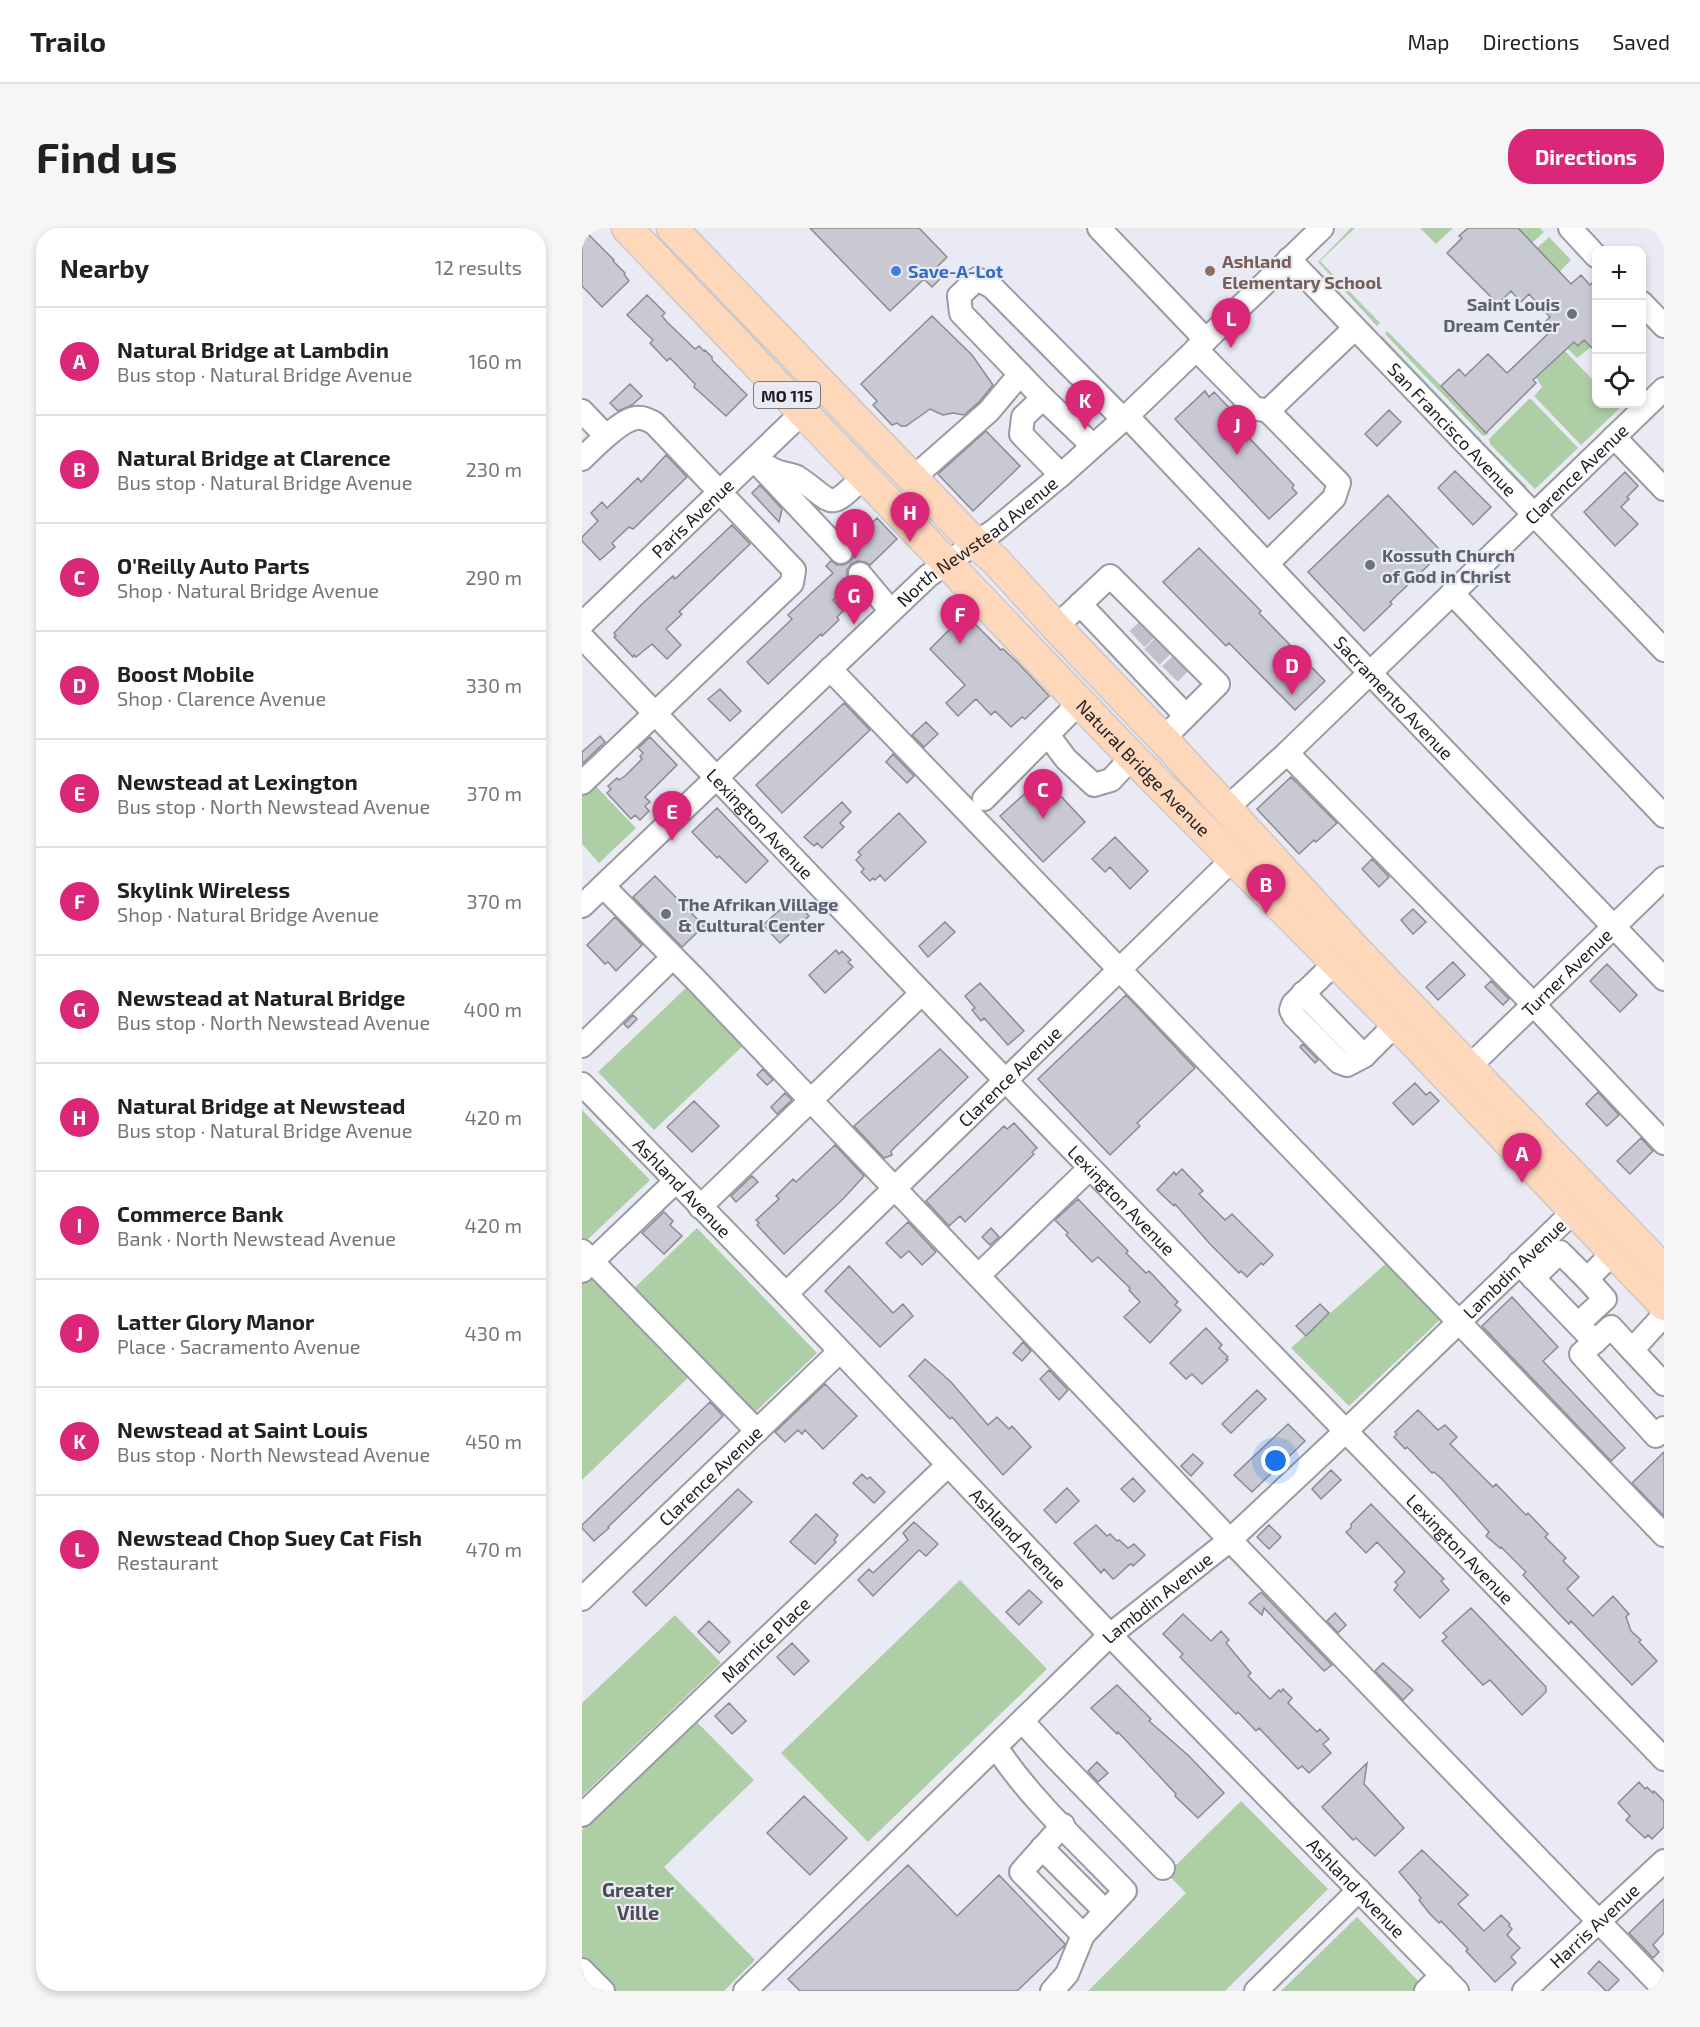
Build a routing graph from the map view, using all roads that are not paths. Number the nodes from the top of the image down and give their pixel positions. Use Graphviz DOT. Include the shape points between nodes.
graph roads {
  1 [pos="627,228"];
  2 [pos="672,228"];
  3 [pos="1099,228"];
  4 [pos="1322,228"];
  5 [pos="1570,228"];
  6 [pos="1592,251"];
  7 [pos="1289,259"];
  8 [pos="1646,308"];
  9 [pos="1664,326"];
  10 [pos="1355,328"];
  11 [pos="1201,345"];
  12 [pos="1020,374"];
  13 [pos="1664,388"];
  14 [pos="1043,398"];
  15 [pos="582,411"];
  16 [pos="1268,411"];
  17 [pos="803,412"];
  18 [pos="1125,417"];
  19 [pos="606,436"];
  20 [pos="1614,437"];
  21 [pos="1093,446"];
  22 [pos="582,459"];
  23 [pos="754,459"];
  24 [pos="1061,475"];
  25 [pos="864,476"];
  26 [pos="913,478"];
  27 [pos="1664,489"];
  28 [pos="720,492"];
  29 [pos="1533,514"];
  30 [pos="976,543"];
  31 [pos="841,552"];
  32 [pos="947,562"];
  33 [pos="1267,564"];
  34 [pos="860,574"];
  35 [pos="1452,593"];
  36 [pos="1080,604"];
  37 [pos="891,611"];
  38 [pos="582,624"];
  39 [pos="1056,627"];
  40 [pos="582,637"];
  41 [pos="1150,643"];
  42 [pos="1664,650"];
  43 [pos="830,669"];
  44 [pos="1175,669"];
  45 [pos="1369,672"];
  46 [pos="1114,688"];
  47 [pos="1080,702"];
  48 [pos="656,713"];
  49 [pos="1186,716"];
  50 [pos="1048,735"];
  51 [pos="1164,739"];
  52 [pos="1287,753"];
  53 [pos="1132,757"];
  54 [pos="717,777"];
  55 [pos="582,783"];
  56 [pos="984,799"];
  57 [pos="1228,807"];
  58 [pos="1664,816"];
  59 [pos="1232,860"];
  60 [pos="1664,878"];
  61 [pos="603,886"];
  62 [pos="582,906"];
  63 [pos="1614,927"];
  64 [pos="674,957"];
  65 [pos="1119,970"];
  66 [pos="1318,979"];
  67 [pos="1664,979"];
  68 [pos="922,993"];
  69 [pos="1533,1004"];
  70 [pos="1378,1041"];
  71 [pos="582,1046"];
  72 [pos="1469,1067"];
  73 [pos="1006,1081"];
  74 [pos="582,1084"];
  75 [pos="812,1100"];
  76 [pos="1664,1143"];
  77 [pos="1090,1168"];
  78 [pos="675,1182"];
  79 [pos="896,1187"];
  80 [pos="700,1207"];
  81 [pos="1574,1211"];
  82 [pos="1614,1252"];
  83 [pos="585,1261"];
  84 [pos="1526,1270"];
  85 [pos="1664,1270"];
  86 [pos="979,1275"];
  87 [pos="1587,1279"];
  88 [pos="786,1294"];
  89 [pos="1664,1305"];
  90 [pos="1664,1315"];
  91 [pos="1460,1321"];
  92 [pos="1578,1324"];
  93 [pos="1595,1342"];
  94 [pos="1632,1350"];
  95 [pos="839,1352"];
  96 [pos="1664,1384"];
  97 [pos="1664,1428"];
  98 [pos="757,1431"];
  99 [pos="1346,1431"];
  100 [pos="948,1465"];
  101 [pos="1664,1535"];
  102 [pos="1230,1540"];
  103 [pos="582,1599"];
  104 [pos="1110,1635"];
  105 [pos="1022,1721"];
  106 [pos="996,1747"];
  107 [pos="1664,1760"];
  108 [pos="582,1815"];
  109 [pos="1062,1825"];
  110 [pos="1042,1848"];
  111 [pos="1664,1861"];
  112 [pos="1164,1868"];
  113 [pos="1359,1890"];
  114 [pos="1105,1911"];
  115 [pos="1600,1922"];
  116 [pos="1083,1935"];
  117 [pos="582,1970"];
  118 [pos="1450,1983"];
  119 [pos="1664,1989"];
  120 [pos="603,1991"];
  121 [pos="745,1991"];
  122 [pos="1052,1991"];
  123 [pos="1256,1991"];
  124 [pos="1426,1991"];
  125 [pos="1524,1991"];
  1 -- 17 [label="main road, Natural Bridge Avenue / MO 115"];
  2 -- 26 [label="main road, Natural Bridge Avenue"];
  3 -- 11 [label="street"];
  4 -- 7 [label="street, North Newstead Avenue"];
  5 -- 6 [label="street"];
  7 -- 10 [label="street, San Francisco Avenue"];
  7 -- 11 [label="street, North Newstead Avenue"];
  8 -- 9 [label="street"];
  10 -- 16 [label="street"];
  10 -- 29 [label="street, San Francisco Avenue"];
  11 -- 16 [label="street" via="1254,408"];
  11 -- 18 [label="street, North Newstead Avenue"];
  12 -- 14 [label="street"];
  12 -- 18 [label="street, Sacramento Avenue" via="961,313 959,296 977,279 992,287"];
  12 -- 26 [label="street" via="989,411"];
  13 -- 20 [label="street, Clarence Avenue"];
  14 -- 21 [label="street"];
  14 -- 24 [label="street" via="1023,417 1021,434"];
  15 -- 19 [label="street"];
  16 -- 33 [label="street" via="1339,483 1334,498"];
  17 -- 23 [label="street, Paris Avenue"];
  17 -- 25 [label="main road, Natural Bridge Avenue / MO 115"];
  17 -- 30 [label="main road" via="861,452 952,538"];
  18 -- 21 [label="street, North Newstead Avenue"];
  18 -- 33 [label="street, Sacramento Avenue"];
  19 -- 22 [label="street"];
  19 -- 28 [label="street" via="633,418 644,418 654,423"];
  20 -- 27 [label="street"];
  20 -- 29 [label="street, Clarence Avenue"];
  21 -- 24 [label="street, North Newstead Avenue"];
  23 -- 25 [label="street" via="797,477 832,501"];
  23 -- 28 [label="street, Paris Avenue"];
  23 -- 31 [label="street"];
  24 -- 30 [label="street, North Newstead Avenue"];
  25 -- 32 [label="main road, Natural Bridge Avenue / MO 115"];
  26 -- 30 [label="main road, Natural Bridge Avenue"];
  28 -- 38 [label="street, Paris Avenue"];
  28 -- 48 [label="street" via="795,570 792,583"];
  29 -- 35 [label="street, Clarence Avenue"];
  29 -- 42 [label="street, San Francisco Avenue"];
  30 -- 32 [label="street, North Newstead Avenue"];
  30 -- 39 [label="main road, Natural Bridge Avenue"];
  32 -- 37 [label="street, North Newstead Avenue"];
  32 -- 46 [label="main road" via="962,563 979,573 1053,645"];
  32 -- 47 [label="main road, Natural Bridge Avenue"];
  33 -- 45 [label="street, Sacramento Avenue"];
  34 -- 37 [label="street"];
  35 -- 45 [label="street, Clarence Avenue"];
  35 -- 58 [label="street"];
  36 -- 39 [label="street"];
  36 -- 41 [label="street"];
  36 -- 41 [label="street" via="1110,576"];
  37 -- 43 [label="street, North Newstead Avenue"];
  39 -- 46 [label="main road, Natural Bridge Avenue"];
  40 -- 48 [label="street, Lexington Avenue"];
  41 -- 44 [label="street"];
  41 -- 44 [label="street"];
  43 -- 54 [label="street, North Newstead Avenue"];
  43 -- 65 [label="street"];
  44 -- 49 [label="street"];
  44 -- 49 [label="street" via="1218,684"];
  45 -- 52 [label="street, Clarence Avenue"];
  45 -- 63 [label="street, Sacramento Avenue"];
  46 -- 51 [label="main road, Natural Bridge Avenue"];
  47 -- 50 [label="street"];
  47 -- 53 [label="main road, Natural Bridge Avenue"];
  48 -- 54 [label="street, Lexington Avenue"];
  48 -- 55 [label="street"];
  49 -- 51 [label="street"];
  50 -- 53 [label="street" via="1066,759 1094,785 1111,780"];
  50 -- 56 [label="street"];
  51 -- 57 [label="main road, Natural Bridge Avenue"];
  52 -- 57 [label="street, Clarence Avenue"];
  52 -- 69 [label="street"];
  53 -- 59 [label="main road, Natural Bridge Avenue"];
  54 -- 61 [label="street, North Newstead Avenue"];
  54 -- 68 [label="street, Lexington Avenue"];
  57 -- 72 [label="main road, Natural Bridge Avenue" via="1355,949"];
  59 -- 65 [label="street, Clarence Avenue"];
  59 -- 66 [label="main road, Natural Bridge Avenue"];
  60 -- 63 [label="street, Turner Avenue"];
  61 -- 62 [label="street, North Newstead Avenue"];
  61 -- 64 [label="street"];
  63 -- 67 [label="street, Sacramento Avenue"];
  63 -- 69 [label="street, Turner Avenue"];
  64 -- 71 [label="street"];
  64 -- 75 [label="street"];
  65 -- 73 [label="street, Clarence Avenue"];
  65 -- 91 [label="street"];
  66 -- 70 [label="main road, Natural Bridge Avenue"];
  66 -- 70 [label="street" via="1293,1004 1294,1016 1339,1062 1347,1065"];
  68 -- 73 [label="street, Lexington Avenue"];
  68 -- 75 [label="street"];
  69 -- 72 [label="street, Turner Avenue"];
  69 -- 76 [label="street"];
  70 -- 81 [label="main road, Natural Bridge Avenue"];
  72 -- 85 [label="main road, Natural Bridge Avenue"];
  73 -- 77 [label="street, Lexington Avenue"];
  73 -- 79 [label="street, Clarence Avenue"];
  74 -- 78 [label="street, Ashland Avenue"];
  75 -- 79 [label="street"];
  75 -- 80 [label="street"];
  77 -- 86 [label="street"];
  77 -- 99 [label="street, Lexington Avenue"];
  78 -- 80 [label="street, Ashland Avenue"];
  78 -- 83 [label="street"];
  79 -- 86 [label="street"];
  79 -- 88 [label="street, Clarence Avenue"];
  80 -- 88 [label="street, Ashland Avenue"];
  81 -- 82 [label="main road, Natural Bridge Avenue"];
  81 -- 84 [label="street, Lambdin Avenue"];
  82 -- 87 [label="street"];
  82 -- 89 [label="main road, Natural Bridge Avenue"];
  83 -- 98 [label="street"];
  84 -- 87 [label="street" via="1560,1252"];
  84 -- 91 [label="street, Lambdin Avenue"];
  84 -- 92 [label="street"];
  86 -- 102 [label="street"];
  87 -- 92 [label="street" via="1605,1299"];
  88 -- 95 [label="street, Ashland Avenue"];
  90 -- 94 [label="street"];
  91 -- 99 [label="street, Lambdin Avenue"];
  91 -- 101 [label="street"];
  92 -- 93 [label="street"];
  93 -- 94 [label="street" via="1611,1328"];
  93 -- 97 [label="street" via="1581,1354 1656,1436"];
  94 -- 96 [label="street"];
  95 -- 98 [label="street, Clarence Avenue"];
  95 -- 100 [label="street, Ashland Avenue"];
  98 -- 103 [label="street, Clarence Avenue"];
  99 -- 102 [label="street, Lambdin Avenue"];
  99 -- 107 [label="street, Lexington Avenue"];
  100 -- 104 [label="street, Ashland Avenue"];
  100 -- 108 [label="street, Marnice Place"];
  102 -- 104 [label="street, Lambdin Avenue"];
  102 -- 115 [label="street"];
  104 -- 105 [label="street, Lambdin Avenue"];
  104 -- 113 [label="street, Ashland Avenue"];
  105 -- 106 [label="street, Lambdin Avenue"];
  105 -- 112 [label="street"];
  106 -- 109 [label="street"];
  106 -- 121 [label="street, Lambdin Avenue"];
  109 -- 110 [label="street"];
  109 -- 114 [label="street" via="1125,1891"];
  110 -- 114 [label="street"];
  110 -- 116 [label="street" via="1021,1872"];
  111 -- 115 [label="street, Harris Avenue"];
  113 -- 118 [label="street, Ashland Avenue"];
  113 -- 123 [label="street"];
  114 -- 116 [label="street"];
  115 -- 119 [label="street"];
  115 -- 125 [label="street, Harris Avenue"];
  116 -- 122 [label="street" via="1067,1974"];
  117 -- 120 [label="street"];
  118 -- 124 [label="street"];
}
